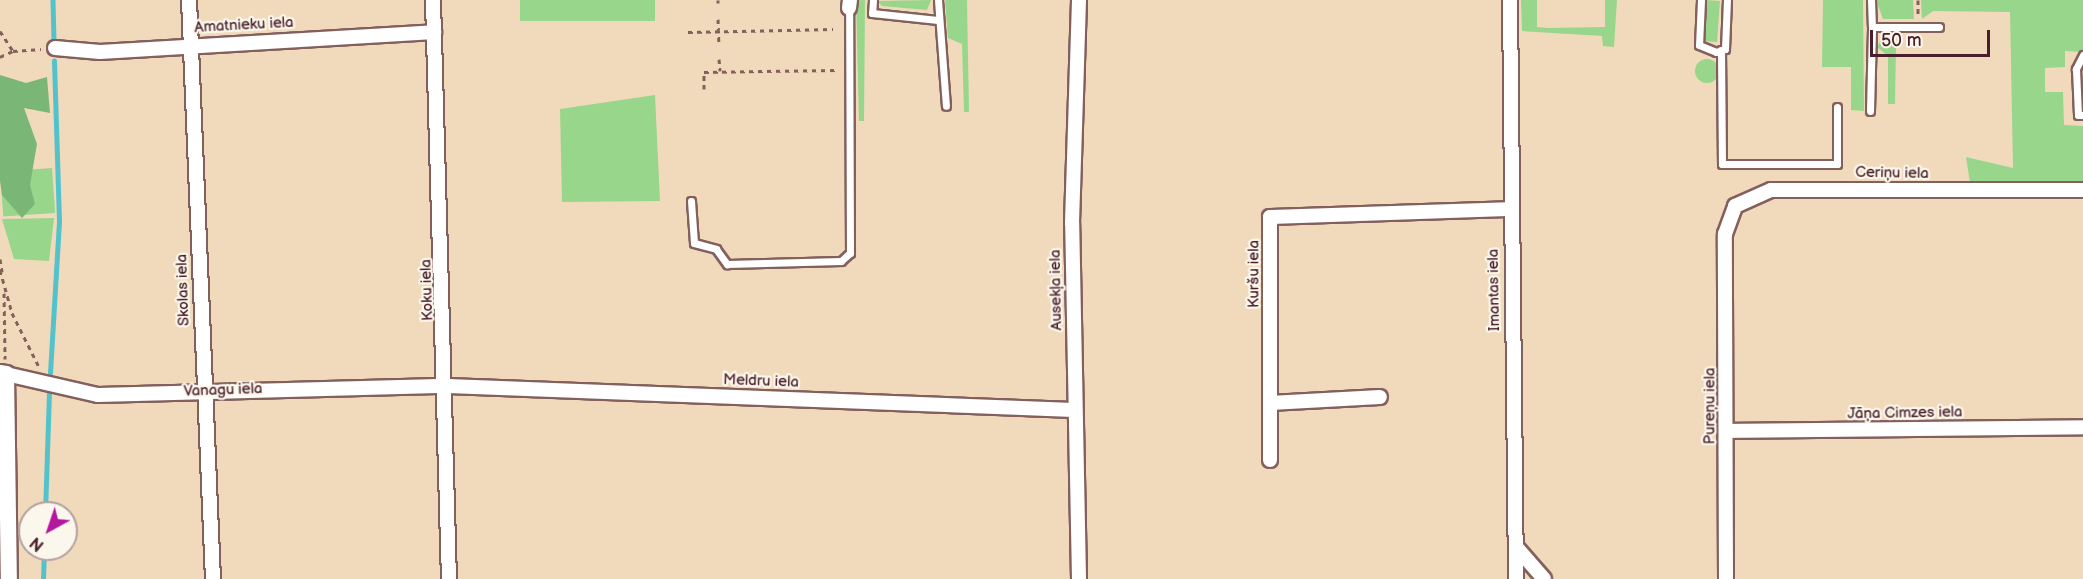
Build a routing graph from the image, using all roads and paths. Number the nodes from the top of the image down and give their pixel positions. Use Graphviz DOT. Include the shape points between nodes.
graph roads {
  1 [pos="189,0"];
  2 [pos="433,0"];
  3 [pos="873,0"];
  4 [pos="938,0"];
  5 [pos="1079,0"];
  6 [pos="1510,0"];
  7 [pos="1701,0"];
  8 [pos="1727,0"];
  9 [pos="1871,0"];
  10 [pos="1918,0"];
  11 [pos="849,4"];
  12 [pos="718,19"];
  13 [pos="938,20"];
  14 [pos="1872,27"];
  15 [pos="1918,27"];
  16 [pos="1939,27"];
  17 [pos="833,29"];
  18 [pos="0,31"];
  19 [pos="434,32"];
  20 [pos="688,32"];
  21 [pos="719,32"];
  22 [pos="719,44"];
  23 [pos="191,45"];
  24 [pos="55,48"];
  25 [pos="1721,50"];
  26 [pos="13,51"];
  27 [pos="2083,55"];
  28 [pos="0,57"];
  29 [pos="719,59"];
  30 [pos="2079,69"];
  31 [pos="850,70"];
  32 [pos="720,72"];
  33 [pos="2080,79"];
  34 [pos="704,89"];
  35 [pos="2080,89"];
  36 [pos="946,106"];
  37 [pos="1837,107"];
  38 [pos="1870,111"];
  39 [pos="2083,115"];
  40 [pos="2083,190"];
  41 [pos="691,201"];
  42 [pos="1508,209"];
  43 [pos="1725,234"];
  44 [pos="0,259"];
  45 [pos="0,270"];
  46 [pos="4,291"];
  47 [pos="3,374"];
  48 [pos="48,384"];
  49 [pos="448,386"];
  50 [pos="203,390"];
  51 [pos="1380,397"];
  52 [pos="1270,403"];
  53 [pos="1074,410"];
  54 [pos="2083,427"];
  55 [pos="1726,431"];
  56 [pos="1270,460"];
  57 [pos="1517,548"];
  58 [pos="9,579"];
  59 [pos="213,579"];
  60 [pos="449,579"];
  61 [pos="1079,579"];
  62 [pos="1516,579"];
  63 [pos="1544,579"];
  64 [pos="1726,579"];
  1 -- 23 [label="street, Skolas iela"];
  2 -- 19 [label="street, Koku iela"];
  3 -- 13 [label="lane" via="872,13"];
  4 -- 13 [label="lane"];
  5 -- 53 [label="street, Ausekļa iela"];
  6 -- 42 [label="street, Imantas iela"];
  7 -- 25 [label="lane" via="1699,45"];
  8 -- 25 [label="lane"];
  9 -- 14 [label="lane"];
  10 -- 15 [label="path"];
  11 -- 31 [label="lane"];
  12 -- 21 [label="path"];
  13 -- 36 [label="lane"];
  14 -- 15 [label="lane"];
  14 -- 38 [label="lane"];
  15 -- 16 [label="lane"];
  17 -- 21 [label="path"];
  18 -- 26 [label="path"];
  19 -- 23 [label="street, Amatnieku iela"];
  19 -- 49 [label="street, Koku iela"];
  20 -- 21 [label="path"];
  21 -- 22 [label="path"];
  23 -- 24 [label="street, Amatnieku iela" via="100,52"];
  23 -- 50 [label="street, Skolas iela"];
  24 -- 26 [label="path"];
  25 -- 37 [label="lane" via="1722,164 1837,164"];
  26 -- 28 [label="path"];
  27 -- 30 [label="lane"];
  29 -- 32 [label="path"];
  30 -- 33 [label="lane"];
  31 -- 32 [label="path"];
  31 -- 41 [label="lane" via="854,241 841,261 728,264 716,249 694,243"];
  32 -- 34 [label="path" via="704,72"];
  33 -- 35 [label="lane"];
  35 -- 39 [label="lane" via="2078,115"];
  40 -- 43 [label="street, Ceriņu iela" via="1771,190 1734,206"];
  42 -- 52 [label="street, Kuršu iela" via="1270,218"];
  42 -- 57 [label="street, Imantas iela"];
  43 -- 55 [label="street, Pureņu iela"];
  44 -- 46 [label="path"];
  45 -- 46 [label="path"];
  46 -- 47 [label="path"];
  46 -- 48 [label="path"];
  47 -- 48 [label="street, Vanagu iela"];
  47 -- 58 [label="street"];
  48 -- 50 [label="street, Vanagu iela" via="98,395"];
  49 -- 50 [label="street, Vanagu iela"];
  49 -- 53 [label="street, Meldru iela"];
  49 -- 60 [label="street, Koku iela"];
  50 -- 59 [label="street, Skolas iela"];
  51 -- 52 [label="street"];
  52 -- 56 [label="street, Kuršu iela"];
  53 -- 61 [label="street, Ausekļa iela"];
  54 -- 55 [label="street, Jāņa Cimzes iela"];
  55 -- 64 [label="street, Pureņu iela"];
  57 -- 62 [label="street, Imantas iela"];
  57 -- 63 [label="street"];
}
